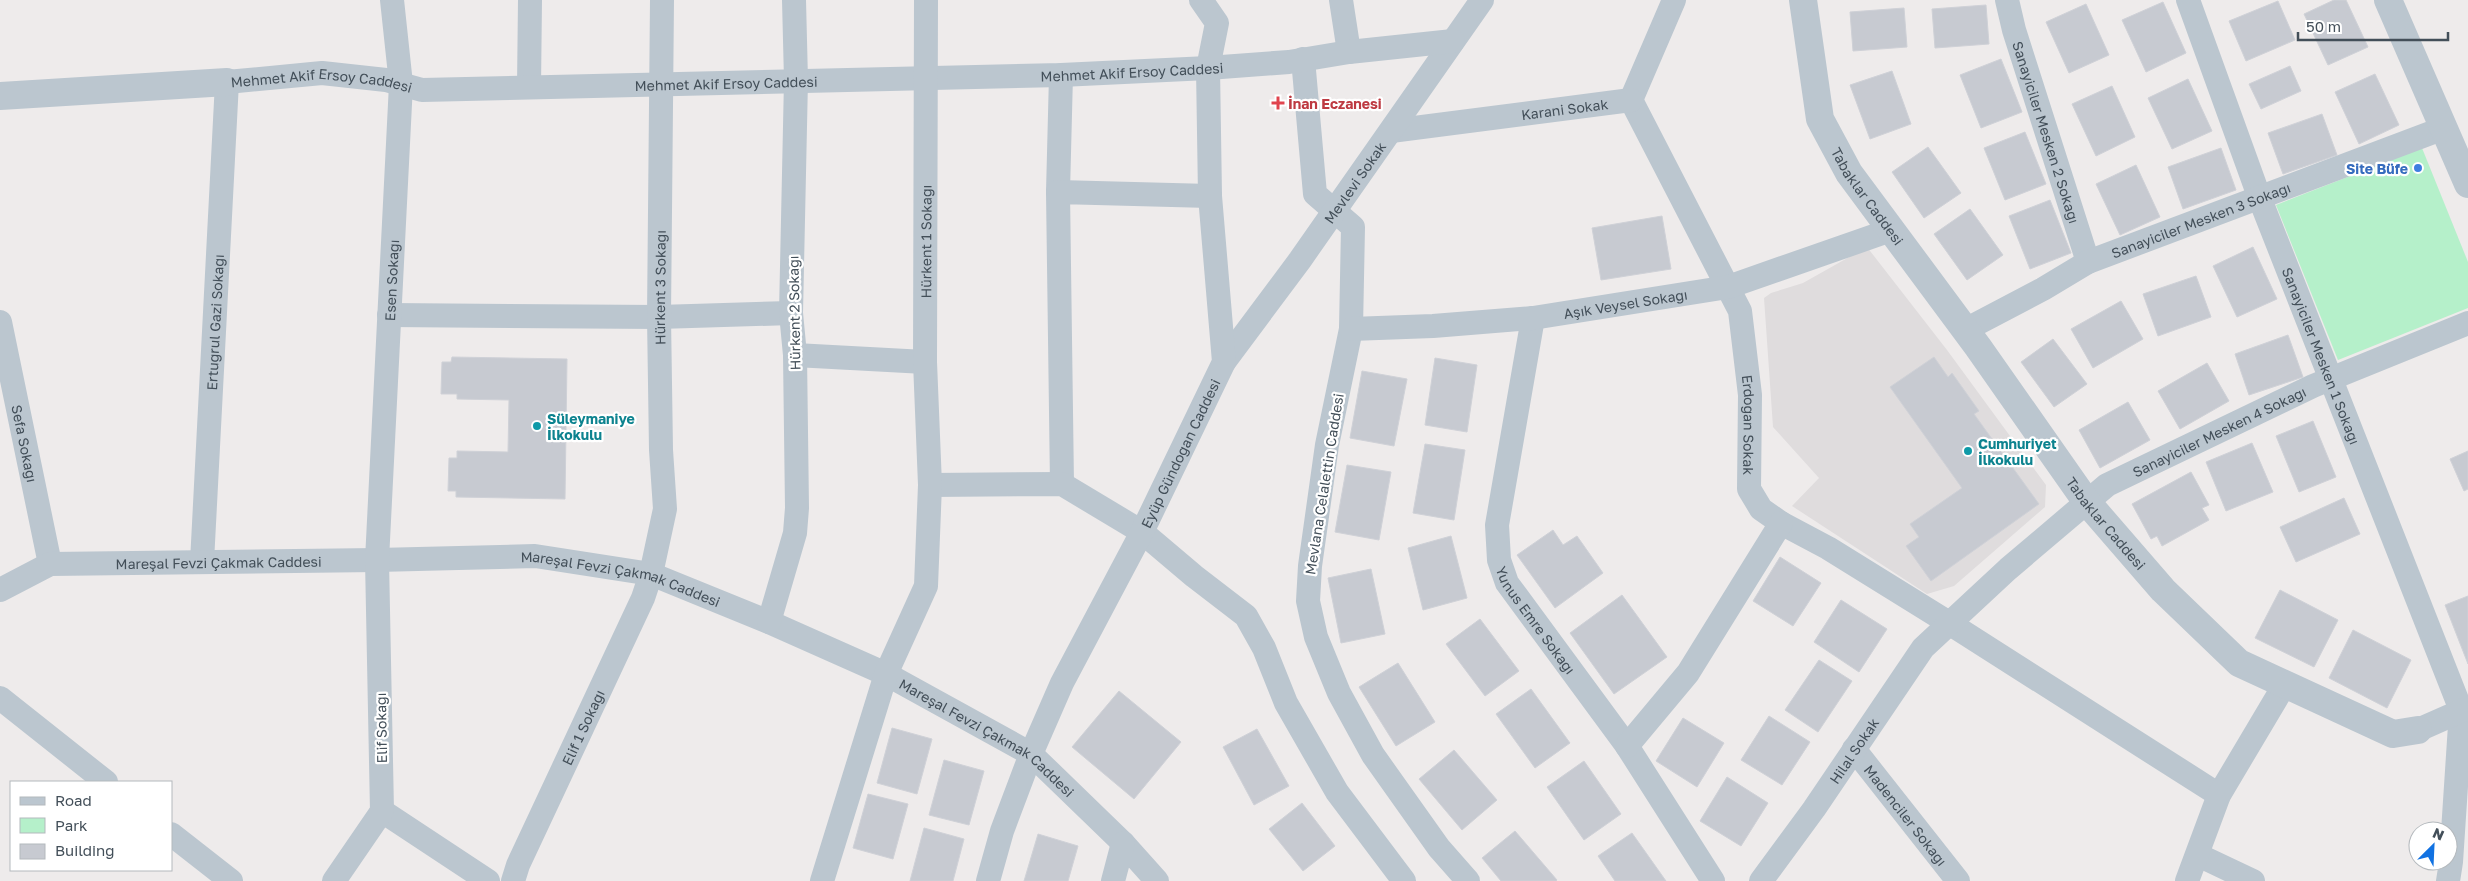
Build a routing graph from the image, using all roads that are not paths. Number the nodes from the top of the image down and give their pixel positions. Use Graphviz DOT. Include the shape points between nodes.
graph roads {
  1 [pos="392,0"];
  2 [pos="530,0"];
  3 [pos="662,0"];
  4 [pos="794,0"];
  5 [pos="926,0"];
  6 [pos="1201,0"];
  7 [pos="1341,0"];
  8 [pos="1482,0"];
  9 [pos="1674,0"];
  10 [pos="1803,0"];
  11 [pos="2007,0"];
  12 [pos="2188,0"];
  13 [pos="2388,0"];
  14 [pos="1453,42"];
  15 [pos="1349,52"];
  16 [pos="1303,59"];
  17 [pos="1208,68"];
  18 [pos="1061,75"];
  19 [pos="924,78"];
  20 [pos="796,80"];
  21 [pos="227,82"];
  22 [pos="401,84"];
  23 [pos="661,84"];
  24 [pos="530,87"];
  25 [pos="0,96"];
  26 [pos="1630,100"];
  27 [pos="2444,128"];
  28 [pos="1391,131"];
  29 [pos="2468,184"];
  30 [pos="1058,192"];
  31 [pos="1210,196"];
  32 [pos="2260,199"];
  33 [pos="1334,210"];
  34 [pos="1891,230"];
  35 [pos="2088,262"];
  36 [pos="1728,287"];
  37 [pos="791,313"];
  38 [pos="388,315"];
  39 [pos="659,318"];
  40 [pos="1533,318"];
  41 [pos="0,322"];
  42 [pos="2468,323"];
  43 [pos="1351,329"];
  44 [pos="1965,330"];
  45 [pos="795,355"];
  46 [pos="3,358"];
  47 [pos="925,362"];
  48 [pos="1224,362"];
  49 [pos="2332,378"];
  50 [pos="930,484"];
  51 [pos="1062,484"];
  52 [pos="2086,501"];
  53 [pos="1782,523"];
  54 [pos="1142,532"];
  55 [pos="377,560"];
  56 [pos="202,562"];
  57 [pos="50,564"];
  58 [pos="651,574"];
  59 [pos="0,590"];
  60 [pos="769,622"];
  61 [pos="1949,623"];
  62 [pos="886,674"];
  63 [pos="2285,684"];
  64 [pos="0,698"];
  65 [pos="2465,709"];
  66 [pos="2418,730"];
  67 [pos="1627,746"];
  68 [pos="1854,749"];
  69 [pos="1031,754"];
  70 [pos="105,781"];
  71 [pos="2219,795"];
  72 [pos="382,811"];
  73 [pos="172,835"];
  74 [pos="1123,843"];
  75 [pos="2198,855"];
  76 [pos="231,881"];
  77 [pos="334,881"];
  78 [pos="488,881"];
  79 [pos="513,881"];
  80 [pos="822,881"];
  81 [pos="988,881"];
  82 [pos="1113,881"];
  83 [pos="1157,881"];
  84 [pos="1404,881"];
  85 [pos="1468,881"];
  86 [pos="1713,881"];
  87 [pos="1761,881"];
  88 [pos="1958,881"];
  89 [pos="2187,881"];
  90 [pos="2253,881"];
  91 [pos="2448,881"];
  1 -- 22 [label="street, Esen Sokağı"];
  2 -- 24 [label="street"];
  3 -- 23 [label="street, Hürkent 3 Sokağı"];
  4 -- 20 [label="street, Hürkent 2 Sokağı"];
  5 -- 19 [label="street, Hürkent 1 Sokağı"];
  6 -- 17 [label="street, Eyüp Gündoğan Caddesi" via="1217,23"];
  7 -- 15 [label="street"];
  8 -- 14 [label="street, Mevlevi Sokak"];
  9 -- 26 [label="street"];
  10 -- 34 [label="street, Tabaklar Caddesi" via="1820,119 1849,173"];
  11 -- 35 [label="street, Sanayiciler Mesken 2 Sokağı"];
  12 -- 32 [label="street, Sanayiciler Mesken 1 Sokağı"];
  13 -- 27 [label="street"];
  14 -- 15 [label="street, Mehmet Akif Ersoy Caddesi"];
  14 -- 28 [label="street, Mevlevi Sokak"];
  15 -- 16 [label="street, Mehmet Akif Ersoy Caddesi"];
  16 -- 17 [label="street, Mehmet Akif Ersoy Caddesi"];
  16 -- 33 [label="street, Mevlana Celalettin Caddesi" via="1315,194"];
  17 -- 18 [label="street, Mehmet Akif Ersoy Caddesi"];
  17 -- 31 [label="street, Eyüp Gündoğan Caddesi"];
  18 -- 19 [label="street, Mehmet Akif Ersoy Caddesi"];
  18 -- 30 [label="street"];
  19 -- 20 [label="street, Mehmet Akif Ersoy Caddesi"];
  19 -- 47 [label="street, Hürkent 1 Sokağı"];
  20 -- 23 [label="street, Mehmet Akif Ersoy Caddesi"];
  20 -- 37 [label="street, Hürkent 2 Sokağı"];
  21 -- 22 [label="street, Mehmet Akif Ersoy Caddesi" via="322,73"];
  21 -- 25 [label="street, Mehmet Akif Ersoy Caddesi"];
  21 -- 56 [label="street, Ertuğrul Gazi Sokağı"];
  22 -- 24 [label="street, Mehmet Akif Ersoy Caddesi" via="422,90"];
  22 -- 38 [label="street, Esen Sokağı"];
  23 -- 24 [label="street, Mehmet Akif Ersoy Caddesi"];
  23 -- 39 [label="street, Hürkent 3 Sokağı"];
  26 -- 28 [label="street, Karani Sokak"];
  26 -- 36 [label="street, Erdoğan Sokak"];
  27 -- 29 [label="street"];
  27 -- 32 [label="street, Sanayiciler Mesken 3 Sokağı"];
  28 -- 33 [label="street, Mevlevi Sokak"];
  30 -- 31 [label="street"];
  30 -- 51 [label="street"];
  31 -- 48 [label="street, Eyüp Gündoğan Caddesi"];
  32 -- 35 [label="street, Sanayiciler Mesken 3 Sokağı"];
  32 -- 49 [label="street, Sanayiciler Mesken 1 Sokağı"];
  33 -- 43 [label="street, Mevlana Celalettin Caddesi" via="1353,227"];
  33 -- 48 [label="street, Mevlevi Sokak"];
  34 -- 36 [label="street, Aşık Veysel Sokağı"];
  34 -- 44 [label="street, Tabaklar Caddesi"];
  35 -- 44 [label="street, Sanayiciler Mesken 3 Sokağı" via="2044,290"];
  36 -- 40 [label="street, Aşık Veysel Sokağı"];
  36 -- 53 [label="street, Erdoğan Sokak" via="1740,311 1744,334 1750,395 1749,489 1761,509"];
  37 -- 39 [label="street"];
  37 -- 45 [label="street, Hürkent 2 Sokağı"];
  38 -- 39 [label="street"];
  38 -- 55 [label="street, Esen Sokağı"];
  39 -- 58 [label="street, Hürkent 3 Sokağı" via="660,450 665,509"];
  40 -- 43 [label="street, Aşık Veysel Sokağı"];
  40 -- 67 [label="street, Yunus Emre Sokağı" via="1497,524 1499,560 1507,583"];
  41 -- 46 [label="street, Sefa Sokağı"];
  42 -- 49 [label="street, Sanayiciler Mesken 4 Sokağı"];
  43 -- 85 [label="street, Mevlana Celalettin Caddesi" via="1327,445 1308,601 1316,637 1339,693 1373,755"];
  44 -- 52 [label="street, Tabaklar Caddesi"];
  45 -- 47 [label="street"];
  45 -- 60 [label="street, Hürkent 2 Sokağı" via="795,533"];
  46 -- 57 [label="street, Sefa Sokağı"];
  47 -- 50 [label="street, Hürkent 1 Sokağı"];
  48 -- 54 [label="street, Eyüp Gündoğan Caddesi"];
  49 -- 52 [label="street, Sanayiciler Mesken 4 Sokağı" via="2107,485"];
  49 -- 65 [label="street, Sanayiciler Mesken 1 Sokağı"];
  50 -- 51 [label="street"];
  50 -- 62 [label="street, Hürkent 1 Sokağı" via="926,586"];
  51 -- 54 [label="street"];
  52 -- 61 [label="street, Hilal Sokak"];
  52 -- 63 [label="street, Tabaklar Caddesi" via="2163,590 2239,662"];
  53 -- 61 [label="street"];
  53 -- 67 [label="street" via="1688,673"];
  54 -- 69 [label="street, Eyüp Gündoğan Caddesi" via="1062,683"];
  54 -- 84 [label="street" via="1246,616 1264,648 1286,703 1337,792"];
  55 -- 56 [label="street, Mareşal Fevzi Çakmak Caddesi"];
  55 -- 58 [label="street, Mareşal Fevzi Çakmak Caddesi" via="535,556"];
  55 -- 72 [label="street, Elif Sokağı"];
  56 -- 57 [label="street, Mareşal Fevzi Çakmak Caddesi"];
  57 -- 59 [label="street, Mareşal Fevzi Çakmak Caddesi"];
  58 -- 60 [label="street, Mareşal Fevzi Çakmak Caddesi"];
  58 -- 79 [label="street, Elif 1 Sokağı" via="643,598"];
  60 -- 62 [label="street, Mareşal Fevzi Çakmak Caddesi"];
  61 -- 68 [label="street, Hilal Sokak" via="1923,648"];
  61 -- 71 [label="street"];
  62 -- 69 [label="street, Mareşal Fevzi Çakmak Caddesi"];
  62 -- 80 [label="street, Hürkent 1 Sokağı"];
  63 -- 66 [label="street, Tabaklar Caddesi" via="2393,734"];
  63 -- 71 [label="street"];
  64 -- 70 [label="street"];
  65 -- 66 [label="street, Tabaklar Caddesi"];
  65 -- 91 [label="street"];
  67 -- 86 [label="street, Yunus Emre Sokağı"];
  68 -- 87 [label="street, Hilal Sokak"];
  68 -- 88 [label="street, Madenciler Sokağı"];
  69 -- 74 [label="street, Mareşal Fevzi Çakmak Caddesi"];
  69 -- 81 [label="street, Eyüp Gündoğan Caddesi" via="1002,831"];
  71 -- 75 [label="street"];
  72 -- 77 [label="street"];
  72 -- 78 [label="street"];
  73 -- 76 [label="street"];
  74 -- 82 [label="street"];
  74 -- 83 [label="street, Mareşal Fevzi Çakmak Caddesi"];
  75 -- 89 [label="street"];
  75 -- 90 [label="street"];
}
